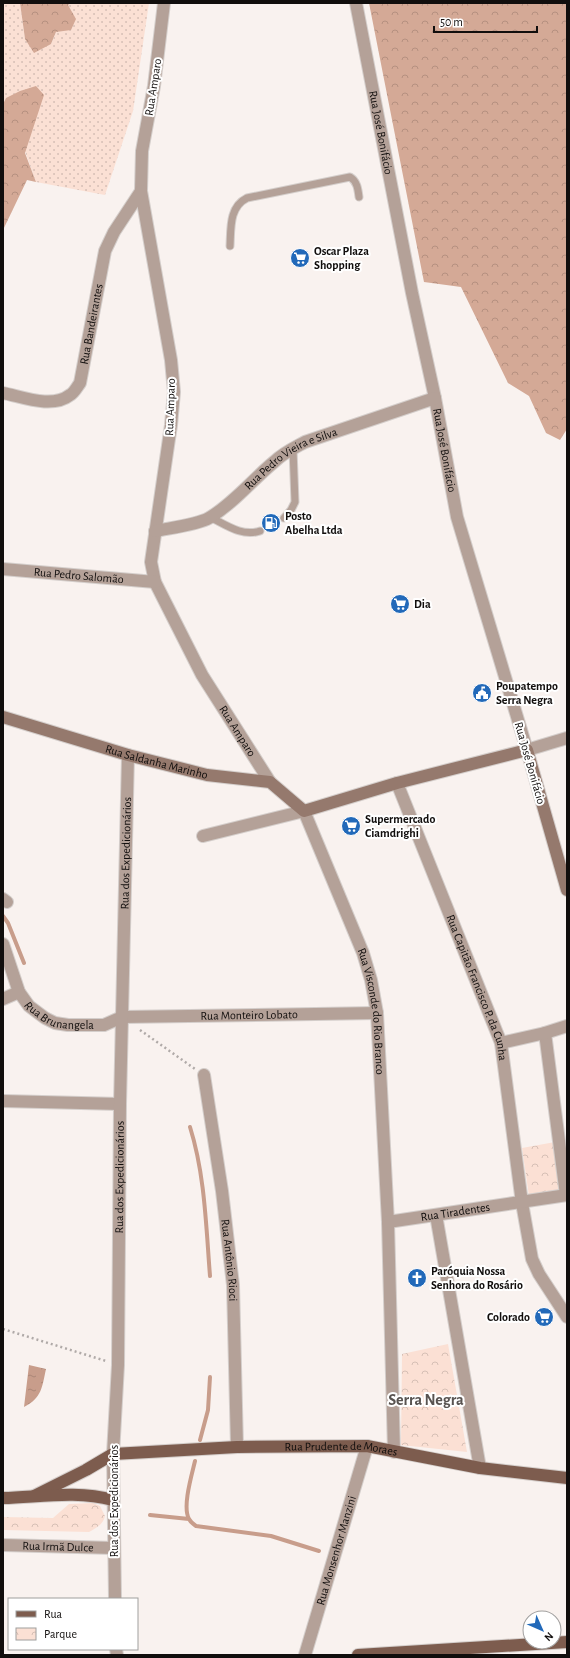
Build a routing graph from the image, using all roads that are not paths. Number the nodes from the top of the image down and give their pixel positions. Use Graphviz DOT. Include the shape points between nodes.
graph roads {
  1 [pos="164,3"];
  2 [pos="356,3"];
  3 [pos="140,191"];
  4 [pos="359,197"];
  5 [pos="230,246"];
  6 [pos="3,393"];
  7 [pos="435,398"];
  8 [pos="293,448"];
  9 [pos="210,517"];
  10 [pos="284,518"];
  11 [pos="155,531"];
  12 [pos="260,531"];
  13 [pos="3,569"];
  14 [pos="155,582"];
  15 [pos="3,717"];
  16 [pos="567,738"];
  17 [pos="526,750"];
  18 [pos="128,755"];
  19 [pos="270,782"];
  20 [pos="397,783"];
  21 [pos="304,811"];
  22 [pos="203,836"];
  23 [pos="567,890"];
  24 [pos="3,944"];
  25 [pos="19,992"];
  26 [pos="3,999"];
  27 [pos="377,1013"];
  28 [pos="122,1017"];
  29 [pos="567,1026"];
  30 [pos="545,1033"];
  31 [pos="501,1043"];
  32 [pos="204,1075"];
  33 [pos="3,1101"];
  34 [pos="120,1104"];
  35 [pos="567,1195"];
  36 [pos="522,1202"];
  37 [pos="436,1215"];
  38 [pos="388,1222"];
  39 [pos="567,1317"];
  40 [pos="367,1446"];
  41 [pos="237,1447"];
  42 [pos="394,1452"];
  43 [pos="113,1454"];
  44 [pos="480,1468"];
  45 [pos="567,1478"];
  46 [pos="34,1496"];
  47 [pos="3,1498"];
  48 [pos="113,1500"];
  49 [pos="3,1545"];
  50 [pos="114,1548"];
  51 [pos="115,1598"];
  52 [pos="567,1642"];
  53 [pos="305,1655"];
  54 [pos="358,1655"];
  1 -- 3 [label="street, Rua Amparo" via="154,86 142,151"];
  2 -- 7 [label="street, Rua José Bonifácio"];
  3 -- 6 [label="street, Rua Bandeirantes" via="105,251 80,383 70,395 59,401 44,402"];
  3 -- 11 [label="street, Rua Amparo" via="171,360 174,392 172,425"];
  4 -- 5 [label="lane" via="358,186 350,177 247,198 236,206 232,216"];
  7 -- 8 [label="street, Rua Pedro Vieira e Silva"];
  7 -- 17 [label="street, Rua José Bonifácio" via="457,517"];
  8 -- 9 [label="street, Rua Pedro Vieira e Silva" via="274,461 232,502"];
  8 -- 10 [label="lane" via="295,502"];
  9 -- 11 [label="street, Rua Pedro Vieira e Silva"];
  9 -- 12 [label="lane" via="243,533 252,534"];
  11 -- 14 [label="street, Rua Amparo" via="151,562"];
  13 -- 14 [label="street, Rua Pedro Salomão"];
  14 -- 19 [label="street, Rua Amparo" via="202,675"];
  15 -- 18 [label="main road, Rua Saldanha Marinho"];
  16 -- 17 [label="street"];
  17 -- 20 [label="main road"];
  17 -- 23 [label="main road, Rua José Bonifácio"];
  18 -- 19 [label="main road, Rua Saldanha Marinho" via="207,775"];
  18 -- 28 [label="street, Rua dos Expedicionários"];
  19 -- 21 [label="main road"];
  20 -- 21 [label="main road"];
  20 -- 31 [label="street, Rua Capitão Francisco P. da Cunha"];
  21 -- 22 [label="street"];
  21 -- 27 [label="street, Rua Visconde do Rio Branco" via="363,953"];
  24 -- 25 [label="street"];
  25 -- 26 [label="street, Rua Brunangela"];
  25 -- 28 [label="street, Rua Brunangela" via="30,1006 45,1018 68,1026 104,1024"];
  27 -- 28 [label="street, Rua Monteiro Lobato"];
  27 -- 38 [label="street, Rua Visconde do Rio Branco"];
  28 -- 34 [label="street, Rua dos Expedicionários"];
  29 -- 30 [label="street"];
  30 -- 31 [label="street"];
  30 -- 35 [label="street"];
  31 -- 36 [label="street, Rua Capitão Francisco P. da Cunha"];
  32 -- 41 [label="street, Rua Antônio Rioci" via="233,1285"];
  33 -- 34 [label="street"];
  34 -- 43 [label="street, Rua dos Expedicionários" via="118,1365"];
  35 -- 36 [label="street, Rua Tiradentes"];
  36 -- 37 [label="street, Rua Tiradentes"];
  36 -- 39 [label="street, Rua Capitão Francisco P. da Cunha" via="532,1259"];
  37 -- 38 [label="street, Rua Tiradentes"];
  37 -- 44 [label="street"];
  38 -- 42 [label="street, Rua Visconde do Rio Branco"];
  40 -- 41 [label="main road, Rua Prudente de Moraes"];
  40 -- 42 [label="main road, Rua Prudente de Moraes"];
  40 -- 53 [label="street, Rua Monsenhor Manzini"];
  41 -- 43 [label="main road, Rua Prudente de Moraes"];
  42 -- 44 [label="main road, Rua Prudente de Moraes"];
  43 -- 46 [label="main road"];
  43 -- 48 [label="street, Rua dos Expedicionários"];
  44 -- 45 [label="main road, Rua Prudente de Moraes"];
  46 -- 47 [label="main road"];
  46 -- 48 [label="main road" via="82,1495"];
  48 -- 50 [label="street, Rua dos Expedicionários"];
  49 -- 50 [label="street, Rua Irmã Dulce"];
  50 -- 51 [label="street, Rua dos Expedicionários"];
  52 -- 54 [label="main road"];
}
